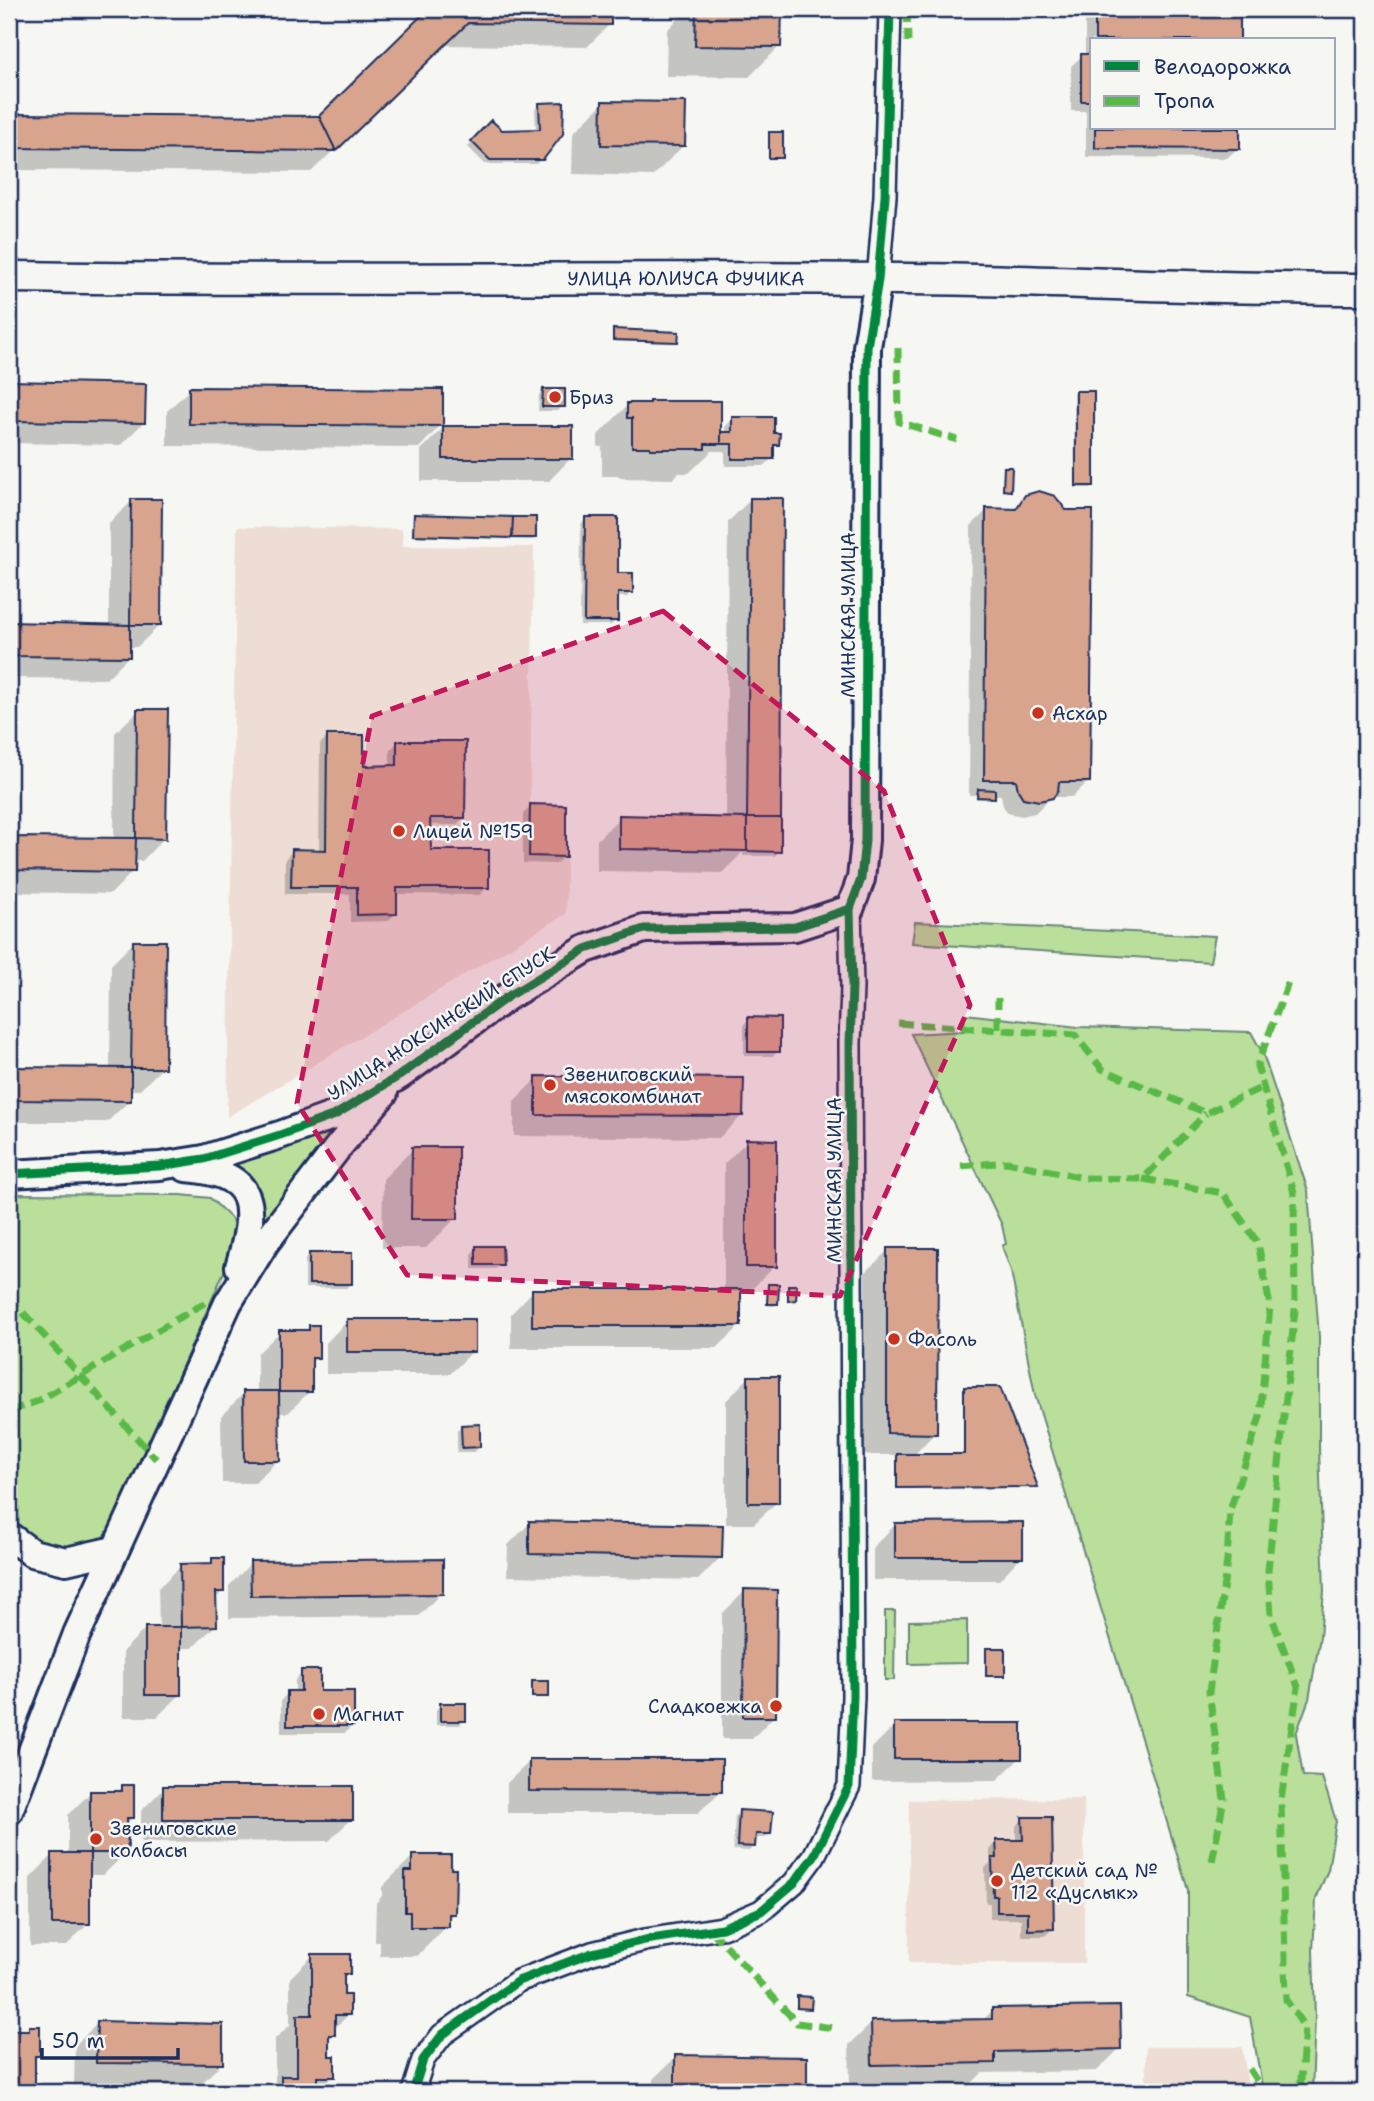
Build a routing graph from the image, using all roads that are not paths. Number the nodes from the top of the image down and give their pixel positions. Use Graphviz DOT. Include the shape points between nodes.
graph roads {
  1 [pos="890,9"];
  2 [pos="9,277"];
  3 [pos="878,280"];
  4 [pos="1359,289"];
  5 [pos="850,909"];
  6 [pos="399,1076"];
  7 [pos="159,1166"];
  8 [pos="9,1174"];
  9 [pos="228,1303"];
  10 [pos="9,1536"];
  11 [pos="114,1550"];
  12 [pos="9,1811"];
  13 [pos="413,2092"];
  1 -- 3 [label="street, МИНСКАЯ УЛИЦА"];
  2 -- 3 [label="main road, УЛИЦА ЮЛИУСА ФУЧИКА"];
  3 -- 4 [label="main road, УЛИЦА ЮЛИУСА ФУЧИКА"];
  3 -- 5 [label="street, МИНСКАЯ УЛИЦА" via="867,347 865,840 861,879"];
  5 -- 6 [label="street, УЛИЦА НОКСИНСКИЙ СПУСК" via="795,927 644,929 586,949 507,997"];
  5 -- 13 [label="street, МИНСКАЯ УЛИЦА" via="853,1696 849,1786 814,1856 794,1883 761,1911 722,1928 593,1952 518,1981 442,2035 423,2060"];
  6 -- 7 [label="street, УЛИЦА НОКСИНСКИЙ СПУСК" via="335,1115 204,1159"];
  6 -- 9 [label="street, УЛИЦА НОКСИНСКИЙ СПУСК" via="265,1243"];
  7 -- 8 [label="street, УЛИЦА НОКСИНСКИЙ СПУСК"];
  7 -- 9 [label="street, УЛИЦА НОКСИНСКИЙ СПУСК" via="209,1170 233,1179 247,1197 251,1214 248,1235"];
  9 -- 11 [label="street, УЛИЦА НОКСИНСКИЙ СПУСК"];
  10 -- 11 [label="street" via="32,1553 66,1561"];
  11 -- 12 [label="street, УЛИЦА НОКСИНСКИЙ СПУСК"];
}
